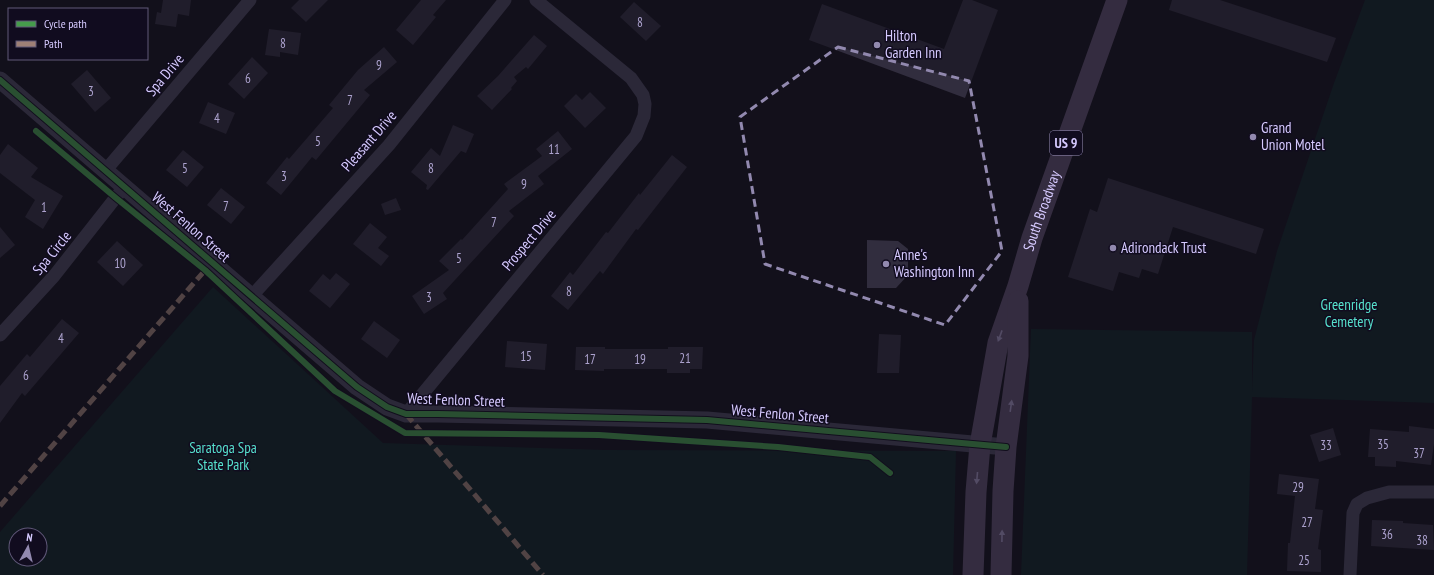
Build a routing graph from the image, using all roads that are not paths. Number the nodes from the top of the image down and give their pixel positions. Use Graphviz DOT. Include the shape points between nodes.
graph roads {
  1 [pos="250,0"];
  2 [pos="505,0"];
  3 [pos="536,0"];
  4 [pos="1117,0"];
  5 [pos="0,80"];
  6 [pos="105,171"];
  7 [pos="124,187"];
  8 [pos="1018,286"];
  9 [pos="251,297"];
  10 [pos="0,336"];
  11 [pos="406,414"];
  12 [pos="980,445"];
  13 [pos="1006,447"];
  14 [pos="1434,492"];
  15 [pos="973,575"];
  16 [pos="1001,575"];
  17 [pos="1350,575"];
  1 -- 6 [label="street, Spa Drive"];
  2 -- 9 [label="street, Pleasant Drive" via="389,145"];
  3 -- 11 [label="street, Prospect Drive" via="631,78 643,95 644,116 636,136"];
  4 -- 8 [label="main road, South Broadway / US 9" via="1035,230"];
  5 -- 6 [label="street, West Fenlon Street"];
  6 -- 7 [label="street, West Fenlon Street"];
  7 -- 9 [label="street, West Fenlon Street"];
  7 -- 10 [label="street, Spa Circle" via="54,276"];
  8 -- 12 [label="main road, South Broadway / US 9, one-way" via="998,343"];
  13 -- 8 [label="main road, South Broadway / US 9, one-way" via="1018,356"];
  9 -- 11 [label="street, West Fenlon Street" via="357,387 387,407"];
  11 -- 12 [label="street, West Fenlon Street" via="707,420"];
  12 -- 13 [label="street, West Fenlon Street"];
  12 -- 15 [label="main road, South Broadway / US 9, one-way"];
  16 -- 13 [label="main road, South Broadway / US 9, one-way"];
  14 -- 17 [label="street" via="1389,492 1367,498 1357,504 1352,513"];
}
